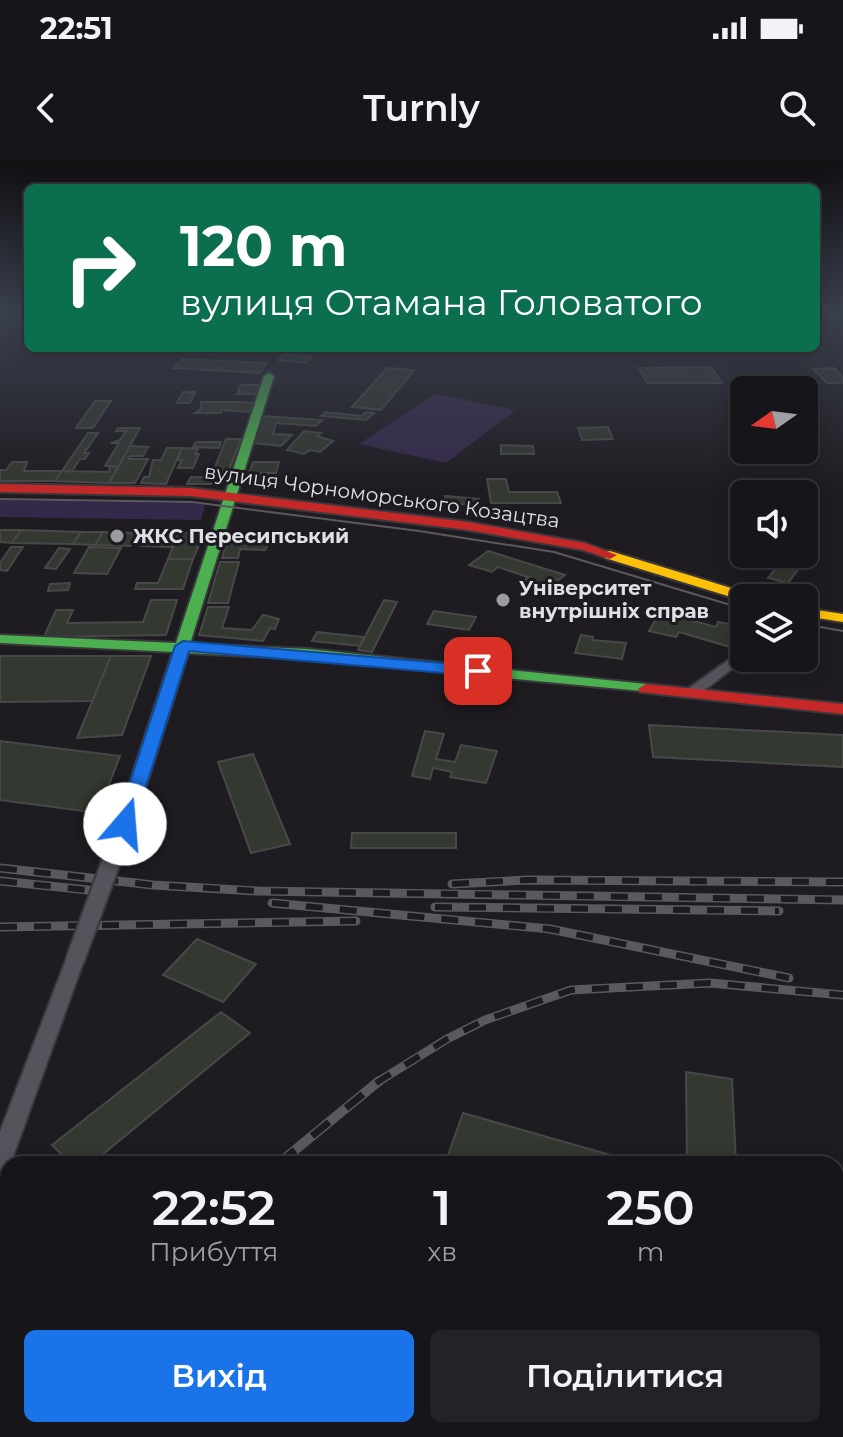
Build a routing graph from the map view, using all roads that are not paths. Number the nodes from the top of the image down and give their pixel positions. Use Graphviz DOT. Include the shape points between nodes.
graph roads {
  1 [pos="269,376"];
  2 [pos="0,488"];
  3 [pos="231,496"];
  4 [pos="730,592"];
  5 [pos="818,614"];
  6 [pos="843,618"];
  7 [pos="0,639"];
  8 [pos="183,646"];
  9 [pos="730,664"];
  10 [pos="693,692"];
  11 [pos="843,709"];
  12 [pos="125,824"];
  13 [pos="2,1156"];
  1 -- 3 [label="main road"];
  2 -- 3 [label="main road, вулиця Чорноморського Козацтва"];
  3 -- 4 [label="main road, вулиця Чорноморського Козацтва" via="554,540"];
  3 -- 8 [label="main road"];
  5 -- 6 [label="main road"];
  7 -- 8 [label="main road"];
  8 -- 10 [label="main road"];
  8 -- 12 [label="main road"];
  9 -- 10 [label="street"];
  10 -- 11 [label="main road"];
  12 -- 13 [label="street, bridge"];
}
